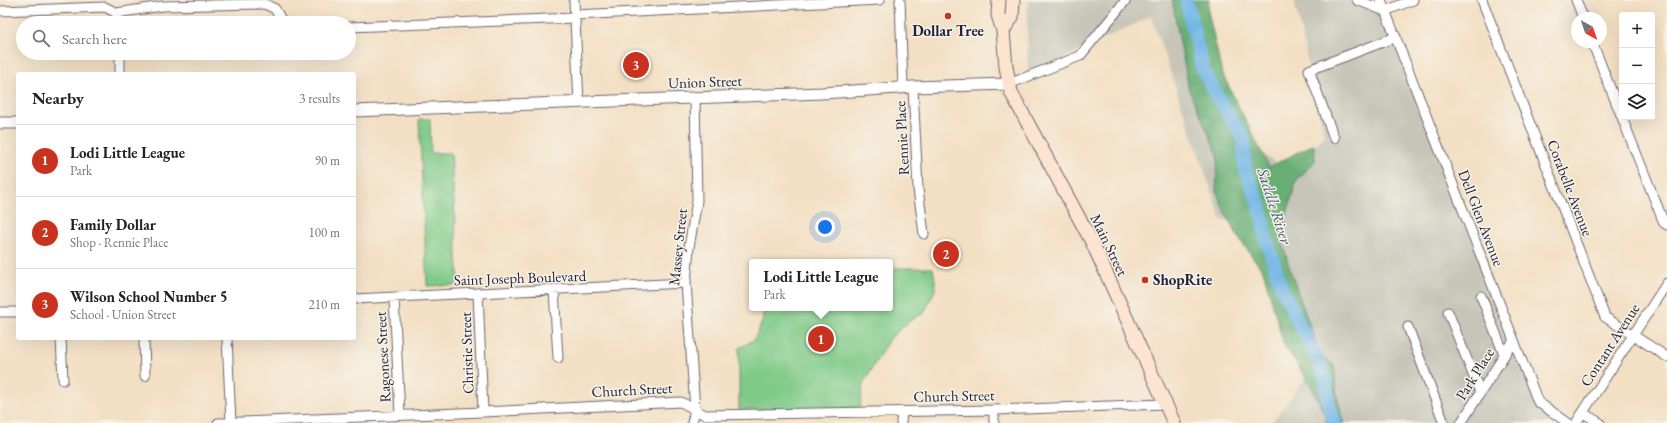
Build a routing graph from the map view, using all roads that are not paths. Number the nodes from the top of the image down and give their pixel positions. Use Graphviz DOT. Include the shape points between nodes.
graph roads {
  1 [pos="574,0"];
  2 [pos="880,0"];
  3 [pos="900,0"];
  4 [pos="999,0"];
  5 [pos="1013,0"];
  6 [pos="1126,0"];
  7 [pos="1357,0"];
  8 [pos="1381,0"];
  9 [pos="1413,0"];
  10 [pos="1482,0"];
  11 [pos="1576,0"];
  12 [pos="823,2"];
  13 [pos="0,11"];
  14 [pos="1386,11"];
  15 [pos="1581,12"];
  16 [pos="116,13"];
  17 [pos="117,16"];
  18 [pos="279,16"];
  19 [pos="575,17"];
  20 [pos="356,27"];
  21 [pos="1003,31"];
  22 [pos="1396,37"];
  23 [pos="1594,48"];
  24 [pos="120,60"];
  25 [pos="120,72"];
  26 [pos="1009,84"];
  27 [pos="908,87"];
  28 [pos="695,98"];
  29 [pos="579,103"];
  30 [pos="356,111"];
  31 [pos="0,123"];
  32 [pos="16,123"];
  33 [pos="1334,138"];
  34 [pos="1667,225"];
  35 [pos="924,234"];
  36 [pos="686,283"];
  37 [pos="1667,283"];
  38 [pos="554,290"];
  39 [pos="478,293"];
  40 [pos="1481,296"];
  41 [pos="394,298"];
  42 [pos="356,299"];
  43 [pos="0,312"];
  44 [pos="16,312"];
  45 [pos="1448,312"];
  46 [pos="1408,327"];
  47 [pos="1633,336"];
  48 [pos="61,340"];
  49 [pos="144,340"];
  50 [pos="226,340"];
  51 [pos="1514,340"];
  52 [pos="1504,354"];
  53 [pos="1667,357"];
  54 [pos="558,358"];
  55 [pos="145,376"];
  56 [pos="63,380"];
  57 [pos="1480,392"];
  58 [pos="1165,404"];
  59 [pos="696,409"];
  60 [pos="994,410"];
  61 [pos="902,411"];
  62 [pos="483,412"];
  63 [pos="1583,413"];
  64 [pos="400,415"];
  65 [pos="740,419"];
  66 [pos="218,423"];
  67 [pos="231,423"];
  68 [pos="692,423"];
  69 [pos="901,423"];
  70 [pos="994,423"];
  71 [pos="1174,423"];
  72 [pos="1444,423"];
  73 [pos="1461,423"];
  74 [pos="1568,423"];
  75 [pos="1576,423"];
  76 [pos="1600,423"];
  1 -- 19 [label="street"];
  2 -- 12 [label="street"];
  3 -- 27 [label="street, Rennie Place"];
  4 -- 21 [label="main road, Main Street" via="998,14"];
  5 -- 21 [label="main road" via="1012,18"];
  6 -- 26 [label="street" via="1080,56"];
  7 -- 14 [label="street"];
  8 -- 14 [label="street, Dell Glen Avenue"];
  9 -- 14 [label="street"];
  10 -- 47 [label="street, Corabelle Avenue" via="1606,317"];
  11 -- 15 [label="street"];
  12 -- 19 [label="street"];
  13 -- 16 [label="street" via="105,7"];
  14 -- 22 [label="street, Dell Glen Avenue"];
  16 -- 17 [label="street"];
  16 -- 18 [label="street" via="162,6 265,4 275,9"];
  19 -- 20 [label="street"];
  19 -- 29 [label="street"];
  21 -- 26 [label="main road, Main Street"];
  22 -- 33 [label="street" via="1309,70"];
  22 -- 51 [label="street, Dell Glen Avenue"];
  23 -- 34 [label="street" via="1664,223"];
  24 -- 25 [label="street"];
  26 -- 27 [label="street, Union Street"];
  26 -- 58 [label="main road, Main Street" via="1017,105 1092,242"];
  27 -- 28 [label="street, Union Street"];
  27 -- 35 [label="street, Rennie Place"];
  28 -- 29 [label="street, Union Street"];
  28 -- 36 [label="street, Massey Street" via="697,201"];
  29 -- 30 [label="street, Union Street"];
  31 -- 32 [label="street"];
  36 -- 38 [label="street, Saint Joseph Boulevard"];
  36 -- 59 [label="street, Massey Street"];
  37 -- 47 [label="street, Contant Avenue"];
  38 -- 39 [label="street, Saint Joseph Boulevard"];
  38 -- 54 [label="street"];
  39 -- 41 [label="street, Saint Joseph Boulevard"];
  39 -- 62 [label="street, Christie Street"];
  40 -- 52 [label="street"];
  41 -- 42 [label="street, Saint Joseph Boulevard"];
  41 -- 64 [label="street, Ragonese Street"];
  43 -- 44 [label="street"];
  45 -- 57 [label="street"];
  46 -- 72 [label="street"];
  47 -- 53 [label="street, Corabelle Avenue"];
  47 -- 63 [label="street, Contant Avenue"];
  48 -- 56 [label="street"];
  49 -- 55 [label="street"];
  50 -- 67 [label="street"];
  51 -- 52 [label="street, Park Place"];
  51 -- 74 [label="street, Dell Glen Avenue" via="1538,402"];
  52 -- 57 [label="street, Park Place"];
  57 -- 73 [label="street, Park Place"];
  58 -- 60 [label="street, Church Street"];
  58 -- 71 [label="main road, Main Street"];
  59 -- 62 [label="street, Church Street" via="680,402"];
  59 -- 65 [label="street, Church Street" via="705,415"];
  59 -- 68 [label="street, Massey Street"];
  60 -- 61 [label="street, Church Street"];
  60 -- 70 [label="street"];
  61 -- 65 [label="street, Church Street"];
  61 -- 69 [label="street"];
  62 -- 64 [label="street, Church Street"];
  63 -- 75 [label="street, Contant Avenue"];
  63 -- 76 [label="street"];
  64 -- 67 [label="street, Church Street"];
  66 -- 67 [label="street, Church Street"];
}
